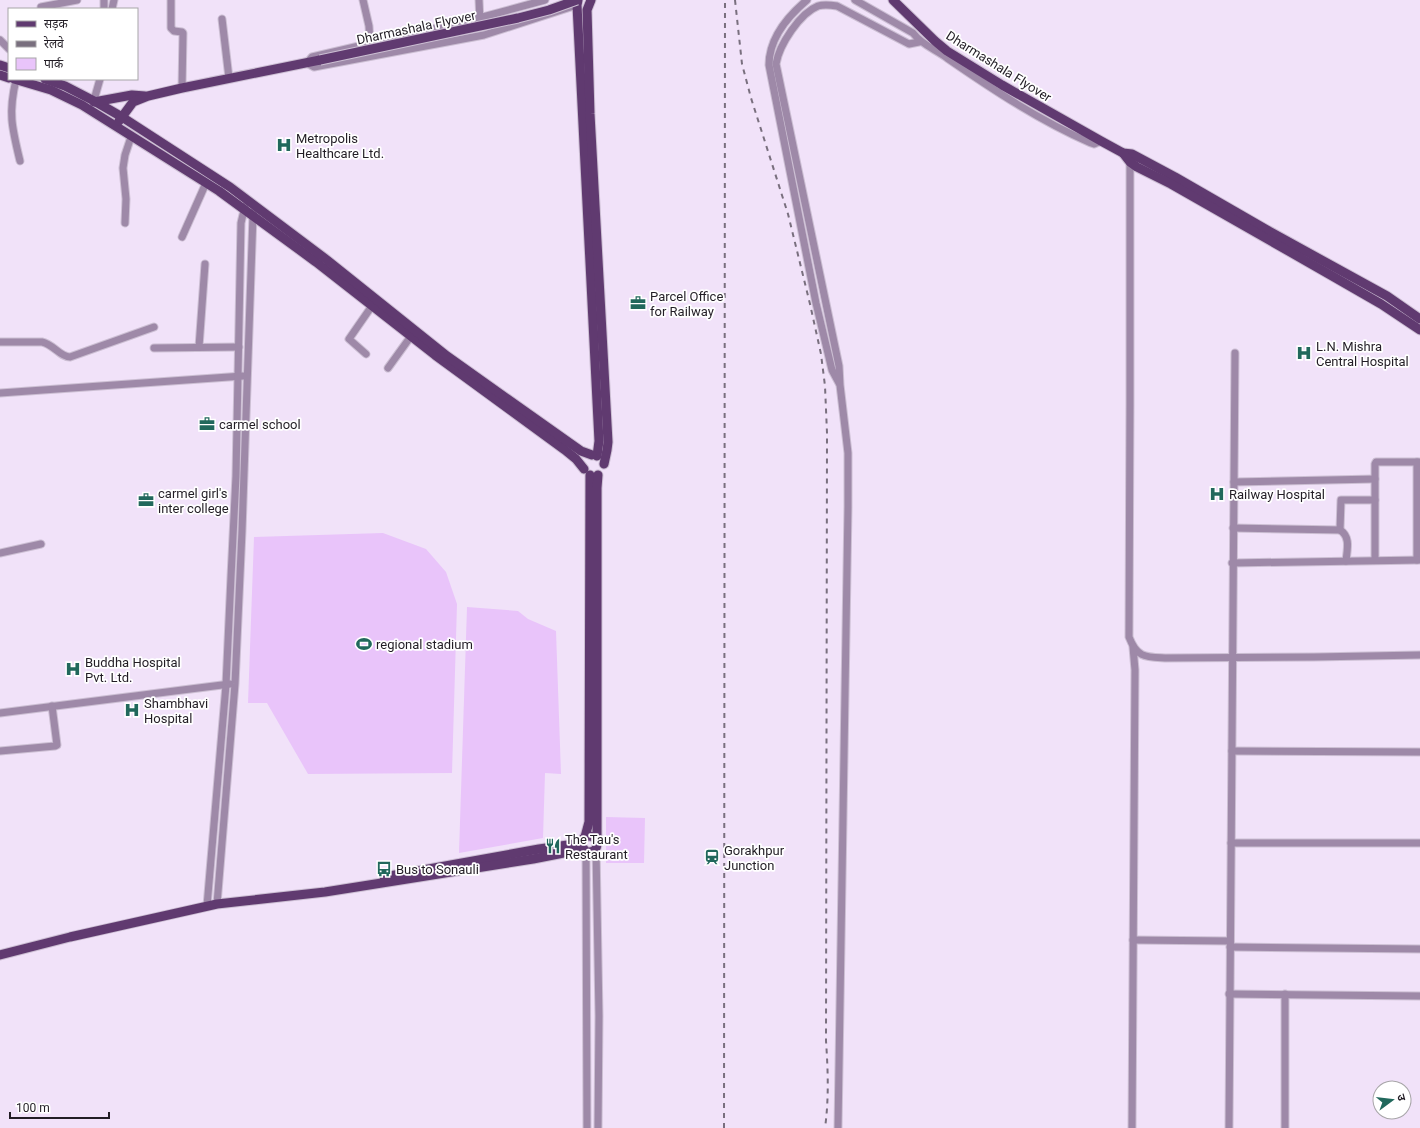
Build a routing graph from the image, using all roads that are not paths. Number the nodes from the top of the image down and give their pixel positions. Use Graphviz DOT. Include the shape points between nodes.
graph roads {
  1 [pos="37,0"];
  2 [pos="77,0"];
  3 [pos="171,0"];
  4 [pos="363,0"];
  5 [pos="479,0"];
  6 [pos="545,0"];
  7 [pos="591,0"];
  8 [pos="807,0"];
  9 [pos="855,0"];
  10 [pos="893,0"];
  11 [pos="51,2"];
  12 [pos="577,2"];
  13 [pos="41,8"];
  14 [pos="479,18"];
  15 [pos="222,19"];
  16 [pos="484,34"];
  17 [pos="0,40"];
  18 [pos="370,42"];
  19 [pos="920,42"];
  20 [pos="8,48"];
  21 [pos="307,63"];
  22 [pos="229,78"];
  23 [pos="13,80"];
  24 [pos="16,80"];
  25 [pos="49,80"];
  26 [pos="100,80"];
  27 [pos="182,88"];
  28 [pos="148,96"];
  29 [pos="95,101"];
  30 [pos="82,105"];
  31 [pos="122,117"];
  32 [pos="114,126"];
  33 [pos="132,137"];
  34 [pos="1101,141"];
  35 [pos="1128,157"];
  36 [pos="20,161"];
  37 [pos="206,183"];
  38 [pos="245,204"];
  39 [pos="256,206"];
  40 [pos="253,215"];
  41 [pos="125,222"];
  42 [pos="182,237"];
  43 [pos="204,264"];
  44 [pos="374,302"];
  45 [pos="1420,319"];
  46 [pos="154,327"];
  47 [pos="1420,330"];
  48 [pos="413,333"];
  49 [pos="0,342"];
  50 [pos="200,347"];
  51 [pos="239,347"];
  52 [pos="154,348"];
  53 [pos="1235,353"];
  54 [pos="366,354"];
  55 [pos="388,368"];
  56 [pos="247,375"];
  57 [pos="238,376"];
  58 [pos="840,385"];
  59 [pos="0,393"];
  60 [pos="595,456"];
  61 [pos="1418,462"];
  62 [pos="604,464"];
  63 [pos="590,473"];
  64 [pos="1375,479"];
  65 [pos="1234,482"];
  66 [pos="1375,500"];
  67 [pos="1233,528"];
  68 [pos="1340,530"];
  69 [pos="40,544"];
  70 [pos="0,553"];
  71 [pos="1375,560"];
  72 [pos="1419,560"];
  73 [pos="1346,561"];
  74 [pos="1232,563"];
  75 [pos="228,629"];
  76 [pos="238,629"];
  77 [pos="1133,647"];
  78 [pos="1420,656"];
  79 [pos="1232,657"];
  80 [pos="235,684"];
  81 [pos="226,685"];
  82 [pos="52,706"];
  83 [pos="0,713"];
  84 [pos="0,751"];
  85 [pos="1232,751"];
  86 [pos="1420,752"];
  87 [pos="1231,843"];
  88 [pos="1420,843"];
  89 [pos="584,845"];
  90 [pos="597,845"];
  91 [pos="217,901"];
  92 [pos="207,903"];
  93 [pos="1133,940"];
  94 [pos="1230,944"];
  95 [pos="0,949"];
  96 [pos="1420,949"];
  97 [pos="0,956"];
  98 [pos="1229,994"];
  99 [pos="1285,994"];
  100 [pos="1420,996"];
  101 [pos="587,1128"];
  102 [pos="598,1128"];
  103 [pos="838,1128"];
  104 [pos="1132,1128"];
  105 [pos="1229,1128"];
  106 [pos="1285,1128"];
  1 -- 13 [label="street"];
  2 -- 11 [label="street"];
  3 -- 27 [label="street" via="171,28 184,33"];
  4 -- 18 [label="street"];
  5 -- 14 [label="street"];
  6 -- 14 [label="street"];
  7 -- 62 [label="main road" via="587,10 590,114 608,442"];
  8 -- 58 [label="street" via="776,36 769,56 769,65 816,303 832,370"];
  9 -- 19 [label="street" via="912,33"];
  10 -- 34 [label="main road, Dharmashala Flyover" via="947,51"];
  11 -- 13 [label="street"];
  12 -- 16 [label="street"];
  12 -- 21 [label="main road, Dharmashala Flyover, bridge" via="518,18"];
  12 -- 60 [label="main road" via="599,441"];
  14 -- 16 [label="street"];
  14 -- 18 [label="street"];
  15 -- 22 [label="street"];
  16 -- 21 [label="street" via="314,67"];
  17 -- 20 [label="street"];
  18 -- 21 [label="street" via="312,57"];
  19 -- 34 [label="street" via="1036,114 1091,143"];
  19 -- 58 [label="street" via="909,44 837,6 828,5 818,6 809,11 794,27 778,55 777,70 839,366"];
  21 -- 22 [label="main road, Dharmashala Flyover"];
  22 -- 27 [label="main road, Dharmashala Flyover"];
  23 -- 36 [label="street" via="12,128"];
  24 -- 30 [label="main road" via="51,90"];
  25 -- 29 [label="main road"];
  26 -- 29 [label="street"];
  27 -- 28 [label="main road, Dharmashala Flyover"];
  28 -- 29 [label="main road" via="132,95"];
  28 -- 31 [label="main road" via="133,102"];
  29 -- 30 [label="main road"];
  29 -- 31 [label="main road"];
  30 -- 32 [label="main road"];
  31 -- 32 [label="main road"];
  31 -- 38 [label="main road"];
  32 -- 33 [label="main road"];
  33 -- 37 [label="main road"];
  33 -- 41 [label="street" via="125,155"];
  34 -- 35 [label="main road, Dharmashala Flyover"];
  35 -- 45 [label="main road" via="1387,296"];
  35 -- 47 [label="main road" via="1334,276"];
  35 -- 77 [label="street" via="1129,637"];
  37 -- 38 [label="main road"];
  37 -- 42 [label="street"];
  38 -- 39 [label="main road"];
  38 -- 40 [label="main road"];
  38 -- 51 [label="street" via="241,223"];
  39 -- 40 [label="street"];
  39 -- 44 [label="main road" via="327,260"];
  40 -- 44 [label="main road"];
  40 -- 56 [label="street"];
  43 -- 50 [label="street"];
  44 -- 48 [label="main road"];
  44 -- 54 [label="street" via="349,339"];
  46 -- 49 [label="street" via="70,358 66,358 47,343"];
  48 -- 55 [label="street"];
  48 -- 60 [label="main road" via="581,451"];
  48 -- 63 [label="main road" via="565,450"];
  50 -- 51 [label="street"];
  50 -- 52 [label="street"];
  51 -- 57 [label="street"];
  53 -- 65 [label="street"];
  56 -- 57 [label="street"];
  56 -- 76 [label="street"];
  57 -- 59 [label="street"];
  57 -- 75 [label="street"];
  58 -- 103 [label="street" via="848,453 848,507"];
  60 -- 62 [label="main road"];
  60 -- 63 [label="main road" via="586,458 584,463"];
  61 -- 64 [label="street" via="1375,463"];
  61 -- 72 [label="street"];
  62 -- 63 [label="main road" via="604,469"];
  63 -- 89 [label="main road" via="589,822"];
  63 -- 90 [label="main road" via="597,488"];
  64 -- 65 [label="street"];
  64 -- 66 [label="street"];
  65 -- 67 [label="street"];
  66 -- 68 [label="street" via="1341,500"];
  66 -- 71 [label="street"];
  67 -- 68 [label="street"];
  67 -- 74 [label="street"];
  68 -- 73 [label="street" via="1348,540"];
  69 -- 70 [label="street"];
  71 -- 72 [label="street"];
  71 -- 73 [label="street"];
  73 -- 74 [label="street"];
  74 -- 79 [label="street"];
  75 -- 76 [label="street"];
  75 -- 81 [label="street"];
  76 -- 80 [label="street"];
  77 -- 79 [label="street" via="1135,651 1147,657"];
  77 -- 93 [label="street"];
  78 -- 79 [label="street"];
  79 -- 85 [label="street"];
  80 -- 81 [label="street"];
  80 -- 91 [label="street"];
  81 -- 82 [label="street"];
  81 -- 92 [label="street"];
  82 -- 83 [label="street"];
  82 -- 84 [label="street" via="55,746"];
  85 -- 86 [label="street"];
  85 -- 87 [label="street"];
  87 -- 88 [label="street"];
  87 -- 94 [label="street"];
  89 -- 90 [label="main road" via="593,851"];
  89 -- 90 [label="main road" via="591,836"];
  89 -- 91 [label="main road" via="533,859 339,890"];
  89 -- 101 [label="street"];
  90 -- 102 [label="street"];
  91 -- 92 [label="main road"];
  92 -- 95 [label="main road" via="92,925"];
  92 -- 97 [label="main road"];
  93 -- 94 [label="street"];
  93 -- 104 [label="street"];
  94 -- 96 [label="street"];
  94 -- 98 [label="street"];
  98 -- 99 [label="street"];
  98 -- 105 [label="street"];
  99 -- 100 [label="street"];
  99 -- 106 [label="street"];
}
